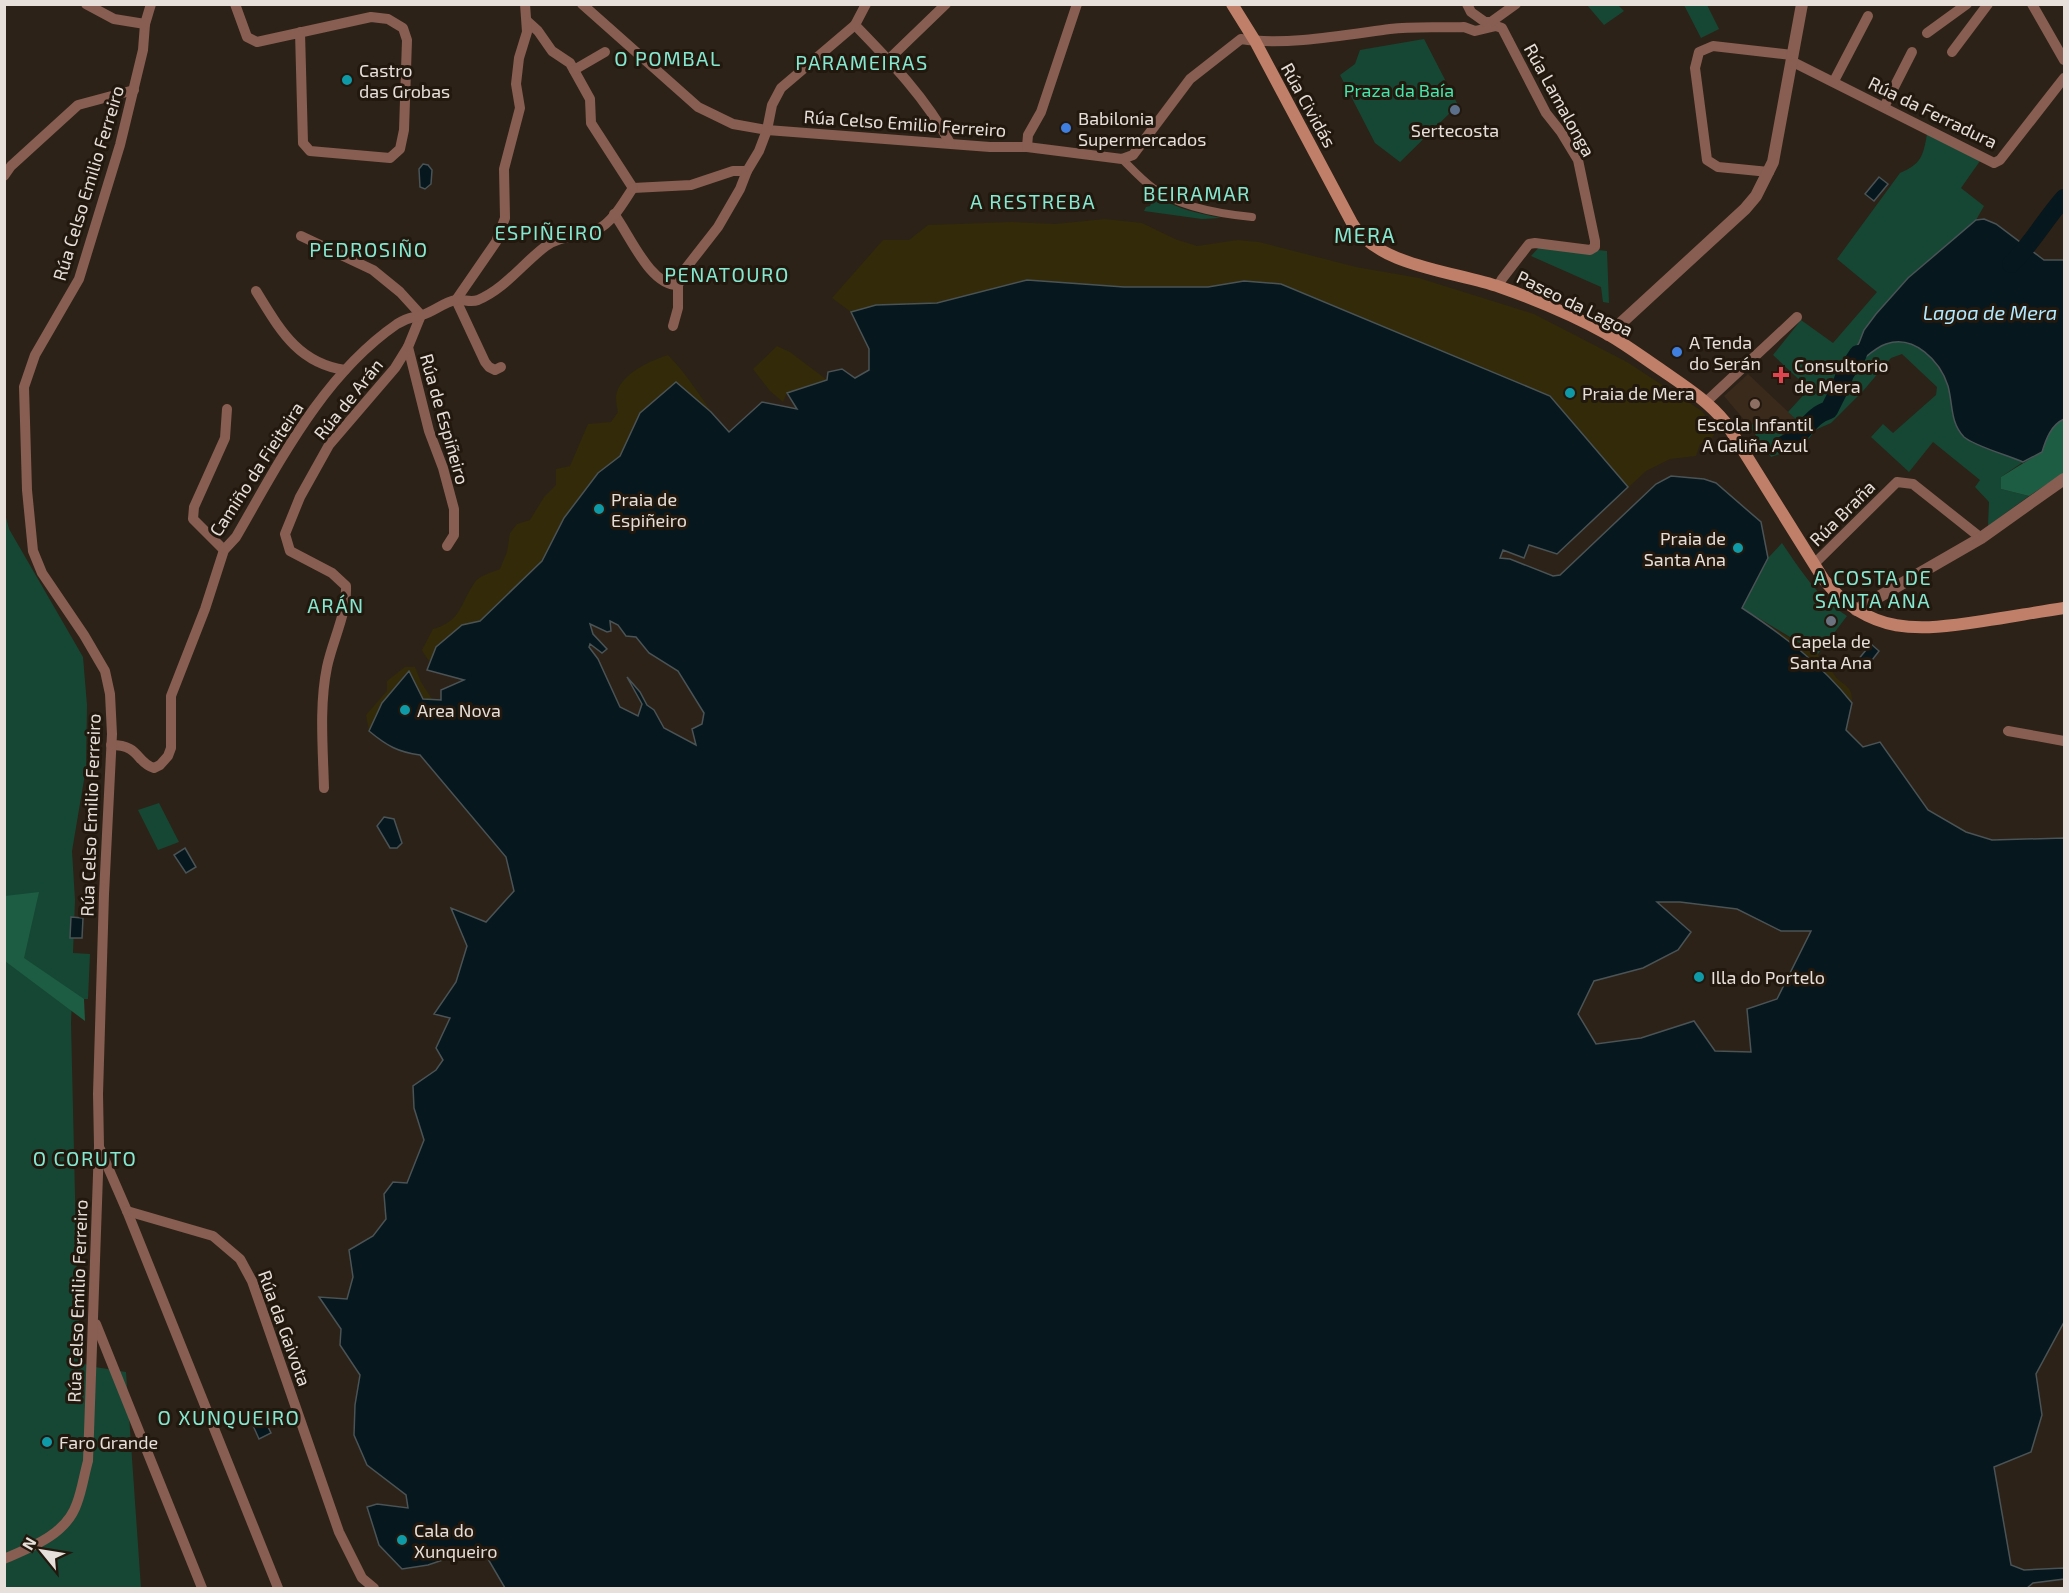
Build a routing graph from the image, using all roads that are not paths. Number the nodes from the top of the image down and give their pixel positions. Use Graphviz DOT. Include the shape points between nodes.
graph roads {
  1 [pos="86,4"];
  2 [pos="151,4"];
  3 [pos="235,4"];
  4 [pos="525,4"];
  5 [pos="582,4"];
  6 [pos="866,4"];
  7 [pos="946,4"];
  8 [pos="1077,4"];
  9 [pos="1232,4"];
  10 [pos="1467,4"];
  11 [pos="1516,4"];
  12 [pos="1802,4"];
  13 [pos="1966,4"];
  14 [pos="1988,4"];
  15 [pos="2032,4"];
  16 [pos="1868,16"];
  17 [pos="527,21"];
  18 [pos="145,24"];
  19 [pos="855,25"];
  20 [pos="300,32"];
  21 [pos="1927,33"];
  22 [pos="1255,41"];
  23 [pos="605,52"];
  24 [pos="1912,52"];
  25 [pos="1952,52"];
  26 [pos="1792,58"];
  27 [pos="888,60"];
  28 [pos="2064,60"];
  29 [pos="574,70"];
  30 [pos="2064,78"];
  31 [pos="1834,81"];
  32 [pos="134,90"];
  33 [pos="1884,107"];
  34 [pos="767,130"];
  35 [pos="950,142"];
  36 [pos="1027,147"];
  37 [pos="1122,159"];
  38 [pos="747,171"];
  39 [pos="1769,172"];
  40 [pos="4,176"];
  41 [pos="633,188"];
  42 [pos="614,214"];
  43 [pos="1252,217"];
  44 [pos="1352,223"];
  45 [pos="301,236"];
  46 [pos="678,285"];
  47 [pos="1498,286"];
  48 [pos="256,291"];
  49 [pos="456,300"];
  50 [pos="421,315"];
  51 [pos="1797,317"];
  52 [pos="673,326"];
  53 [pos="1608,335"];
  54 [pos="408,347"];
  55 [pos="501,367"];
  56 [pos="345,370"];
  57 [pos="1706,402"];
  58 [pos="227,409"];
  59 [pos="2064,480"];
  60 [pos="1981,538"];
  61 [pos="447,546"];
  62 [pos="224,550"];
  63 [pos="1814,564"];
  64 [pos="2064,608"];
  65 [pos="1856,610"];
  66 [pos="2008,732"];
  67 [pos="2064,741"];
  68 [pos="111,745"];
  69 [pos="324,788"];
  70 [pos="99,1146"];
  71 [pos="128,1210"];
  72 [pos="94,1320"];
  73 [pos="4,1559"];
  74 [pos="202,1588"];
  75 [pos="278,1588"];
  76 [pos="374,1588"];
  1 -- 18 [label="street" via="114,19"];
  2 -- 18 [label="street, Rúa Celso Emilio Ferreiro"];
  3 -- 20 [label="street" via="247,37 257,42"];
  4 -- 17 [label="street"];
  5 -- 34 [label="street, Rúa Celso Emilio Ferreiro" via="698,107 733,124"];
  6 -- 19 [label="street"];
  7 -- 27 [label="street"];
  8 -- 36 [label="street" via="1041,112 1028,135"];
  9 -- 22 [label="main road, Rúa Cividás"];
  10 -- 11 [label="street" via="1485,22 1491,22"];
  12 -- 26 [label="street"];
  13 -- 21 [label="street"];
  14 -- 25 [label="street"];
  15 -- 28 [label="street"];
  16 -- 31 [label="street"];
  17 -- 29 [label="street"];
  17 -- 49 [label="street" via="516,84 520,108 504,169 505,218 496,242"];
  18 -- 32 [label="street, Rúa Celso Emilio Ferreiro"];
  19 -- 27 [label="street"];
  19 -- 34 [label="street" via="781,88 772,105"];
  20 -- 20 [label="street" via="303,143 310,151 390,158 400,149 404,130 407,40 403,28 388,19 371,17"];
  22 -- 37 [label="street, Rúa Lamalonga" via="1241,39 1190,79 1133,155"];
  22 -- 44 [label="main road, Rúa Cividás"];
  22 -- 47 [label="street, Rúa Lamalonga" via="1326,38 1392,29 1502,28 1546,113 1578,160 1595,247 1590,250 1529,244"];
  23 -- 29 [label="street"];
  24 -- 33 [label="street"];
  26 -- 31 [label="street, Rúa da Ferradura"];
  26 -- 39 [label="street"];
  26 -- 39 [label="street, Rúa da Ferradura" via="1713,46 1699,52 1695,68 1707,160 1718,167"];
  27 -- 35 [label="street" via="938,120"];
  29 -- 41 [label="street" via="590,99 591,123"];
  30 -- 33 [label="street, Rúa da Ferradura" via="1994,163"];
  31 -- 33 [label="street, Rúa da Ferradura"];
  32 -- 40 [label="street" via="78,105"];
  32 -- 68 [label="street, Rúa Celso Emilio Ferreiro" via="79,279 35,355 24,387 33,551 42,573 105,671 110,694"];
  34 -- 35 [label="street, Rúa Celso Emilio Ferreiro"];
  34 -- 38 [label="street"];
  35 -- 36 [label="street, Rúa Celso Emilio Ferreiro"];
  36 -- 37 [label="street, Rúa Celso Emilio Ferreiro"];
  37 -- 43 [label="street" via="1154,189 1170,198 1227,215"];
  38 -- 41 [label="street" via="733,171 690,185"];
  38 -- 46 [label="street" via="718,227 686,268"];
  39 -- 53 [label="street" via="1745,208"];
  41 -- 42 [label="street"];
  42 -- 46 [label="street" via="653,273 664,283"];
  42 -- 49 [label="street" via="599,229 546,245 508,280 478,300"];
  44 -- 47 [label="main road, Paseo da Lagoa" via="1363,239 1384,253"];
  45 -- 50 [label="street" via="373,270"];
  46 -- 52 [label="street"];
  47 -- 53 [label="main road, Paseo da Lagoa"];
  48 -- 56 [label="street" via="284,336 295,346 330,368"];
  49 -- 50 [label="street"];
  49 -- 55 [label="street" via="485,362 495,370"];
  50 -- 54 [label="street, Rúa de Espiñeiro"];
  50 -- 56 [label="street, Camiño da Fieiteira" via="396,324"];
  51 -- 57 [label="street"];
  53 -- 57 [label="main road, Paseo da Lagoa"];
  54 -- 61 [label="street, Rúa de Espiñeiro" via="454,509 454,535"];
  54 -- 69 [label="street, Rúa de Arán" via="396,368 329,445 285,534 290,551 332,573 346,586 323,696"];
  56 -- 62 [label="street, Camiño da Fieiteira" via="305,421 236,537"];
  57 -- 63 [label="main road, Paseo da Lagoa" via="1726,423"];
  58 -- 62 [label="street" via="225,438 194,507 193,519"];
  59 -- 60 [label="street"];
  60 -- 63 [label="street, Rúa Braña" via="1913,484 1897,482"];
  60 -- 65 [label="street"];
  62 -- 68 [label="street, Camiño da Fieiteira" via="171,696 168,756 154,768 125,745"];
  63 -- 65 [label="main road, Paseo da Lagoa" via="1838,597"];
  64 -- 65 [label="main road, Paseo da Lagoa" via="1933,628 1896,626"];
  66 -- 67 [label="street"];
  68 -- 70 [label="street, Rúa Celso Emilio Ferreiro" via="103,906"];
  70 -- 71 [label="street"];
  70 -- 72 [label="street, Rúa Celso Emilio Ferreiro"];
  71 -- 75 [label="street"];
  71 -- 76 [label="street, Rúa da Gaivota" via="213,1236 240,1259 252,1281 339,1532 363,1578"];
  72 -- 73 [label="street, Rúa Celso Emilio Ferreiro" via="88,1461 77,1505 57,1531"];
  72 -- 74 [label="street"];
}
